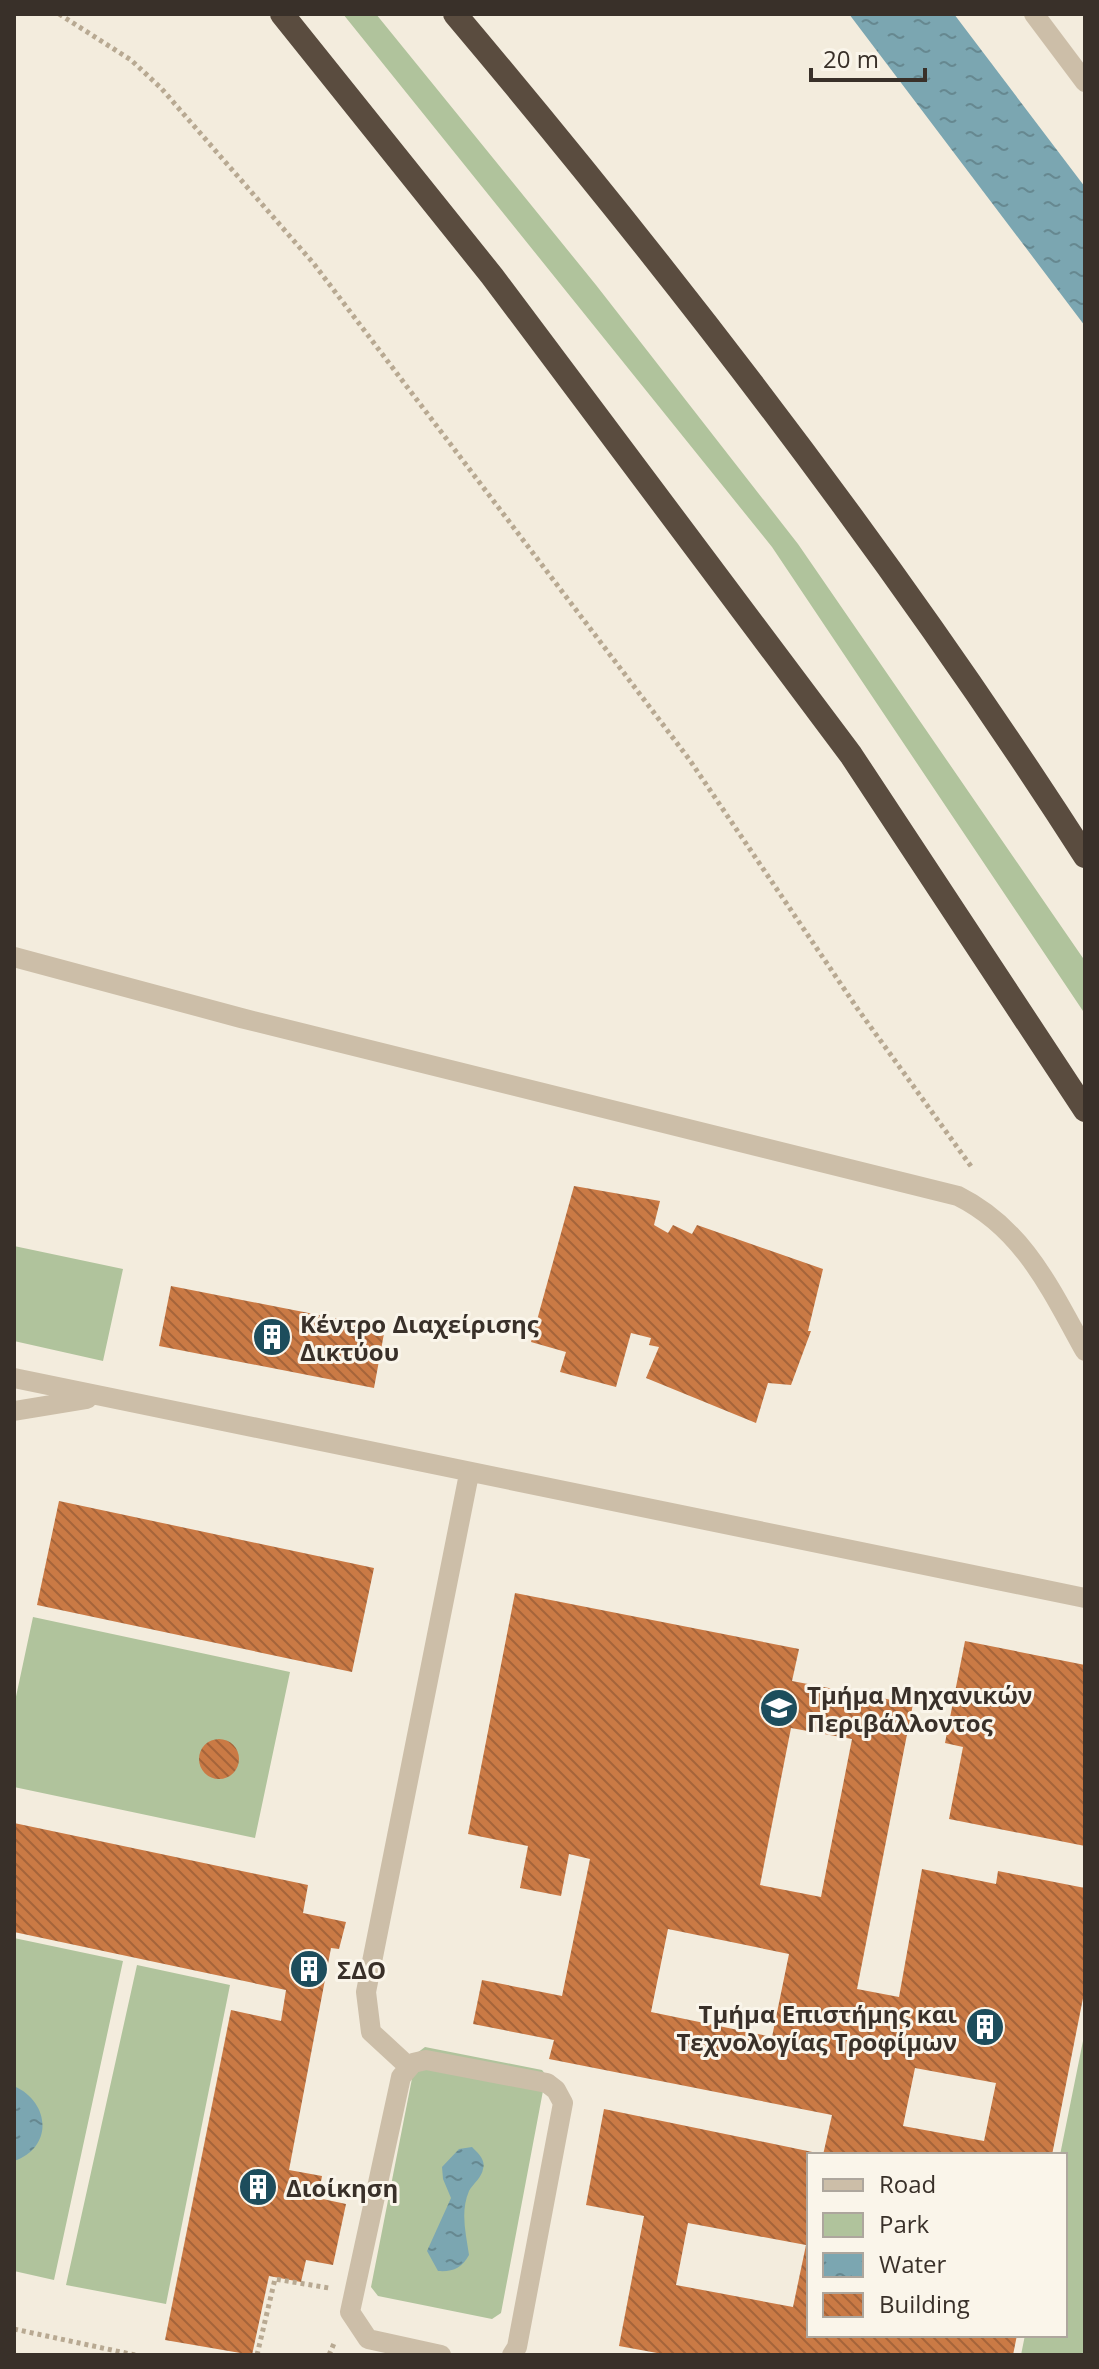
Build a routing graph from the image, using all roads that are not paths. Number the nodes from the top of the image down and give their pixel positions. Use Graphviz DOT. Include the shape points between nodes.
graph roads {
  1 [pos="282,14"];
  2 [pos="455,14"];
  3 [pos="1034,14"];
  4 [pos="1085,82"];
  5 [pos="1085,856"];
  6 [pos="14,957"];
  7 [pos="1085,1110"];
  8 [pos="1085,1351"];
  9 [pos="14,1378"];
  10 [pos="99,1397"];
  11 [pos="14,1411"];
  12 [pos="469,1474"];
  13 [pos="1085,1598"];
  14 [pos="409,2067"];
  15 [pos="441,2355"];
  16 [pos="512,2355"];
  1 -- 7 [label="highway" via="492,276 851,755"];
  2 -- 5 [label="highway" via="600,186 771,405 1017,750"];
  3 -- 4 [label="street"];
  6 -- 8 [label="street" via="958,1196 985,1210 1028,1252"];
  9 -- 10 [label="street"];
  10 -- 11 [label="street"];
  10 -- 12 [label="street"];
  12 -- 13 [label="street"];
  12 -- 14 [label="street" via="366,1992 371,2032"];
  14 -- 15 [label="street" via="401,2077 350,2312 373,2342"];
  14 -- 16 [label="street" via="426,2060 547,2083 562,2098 564,2109"];
}
